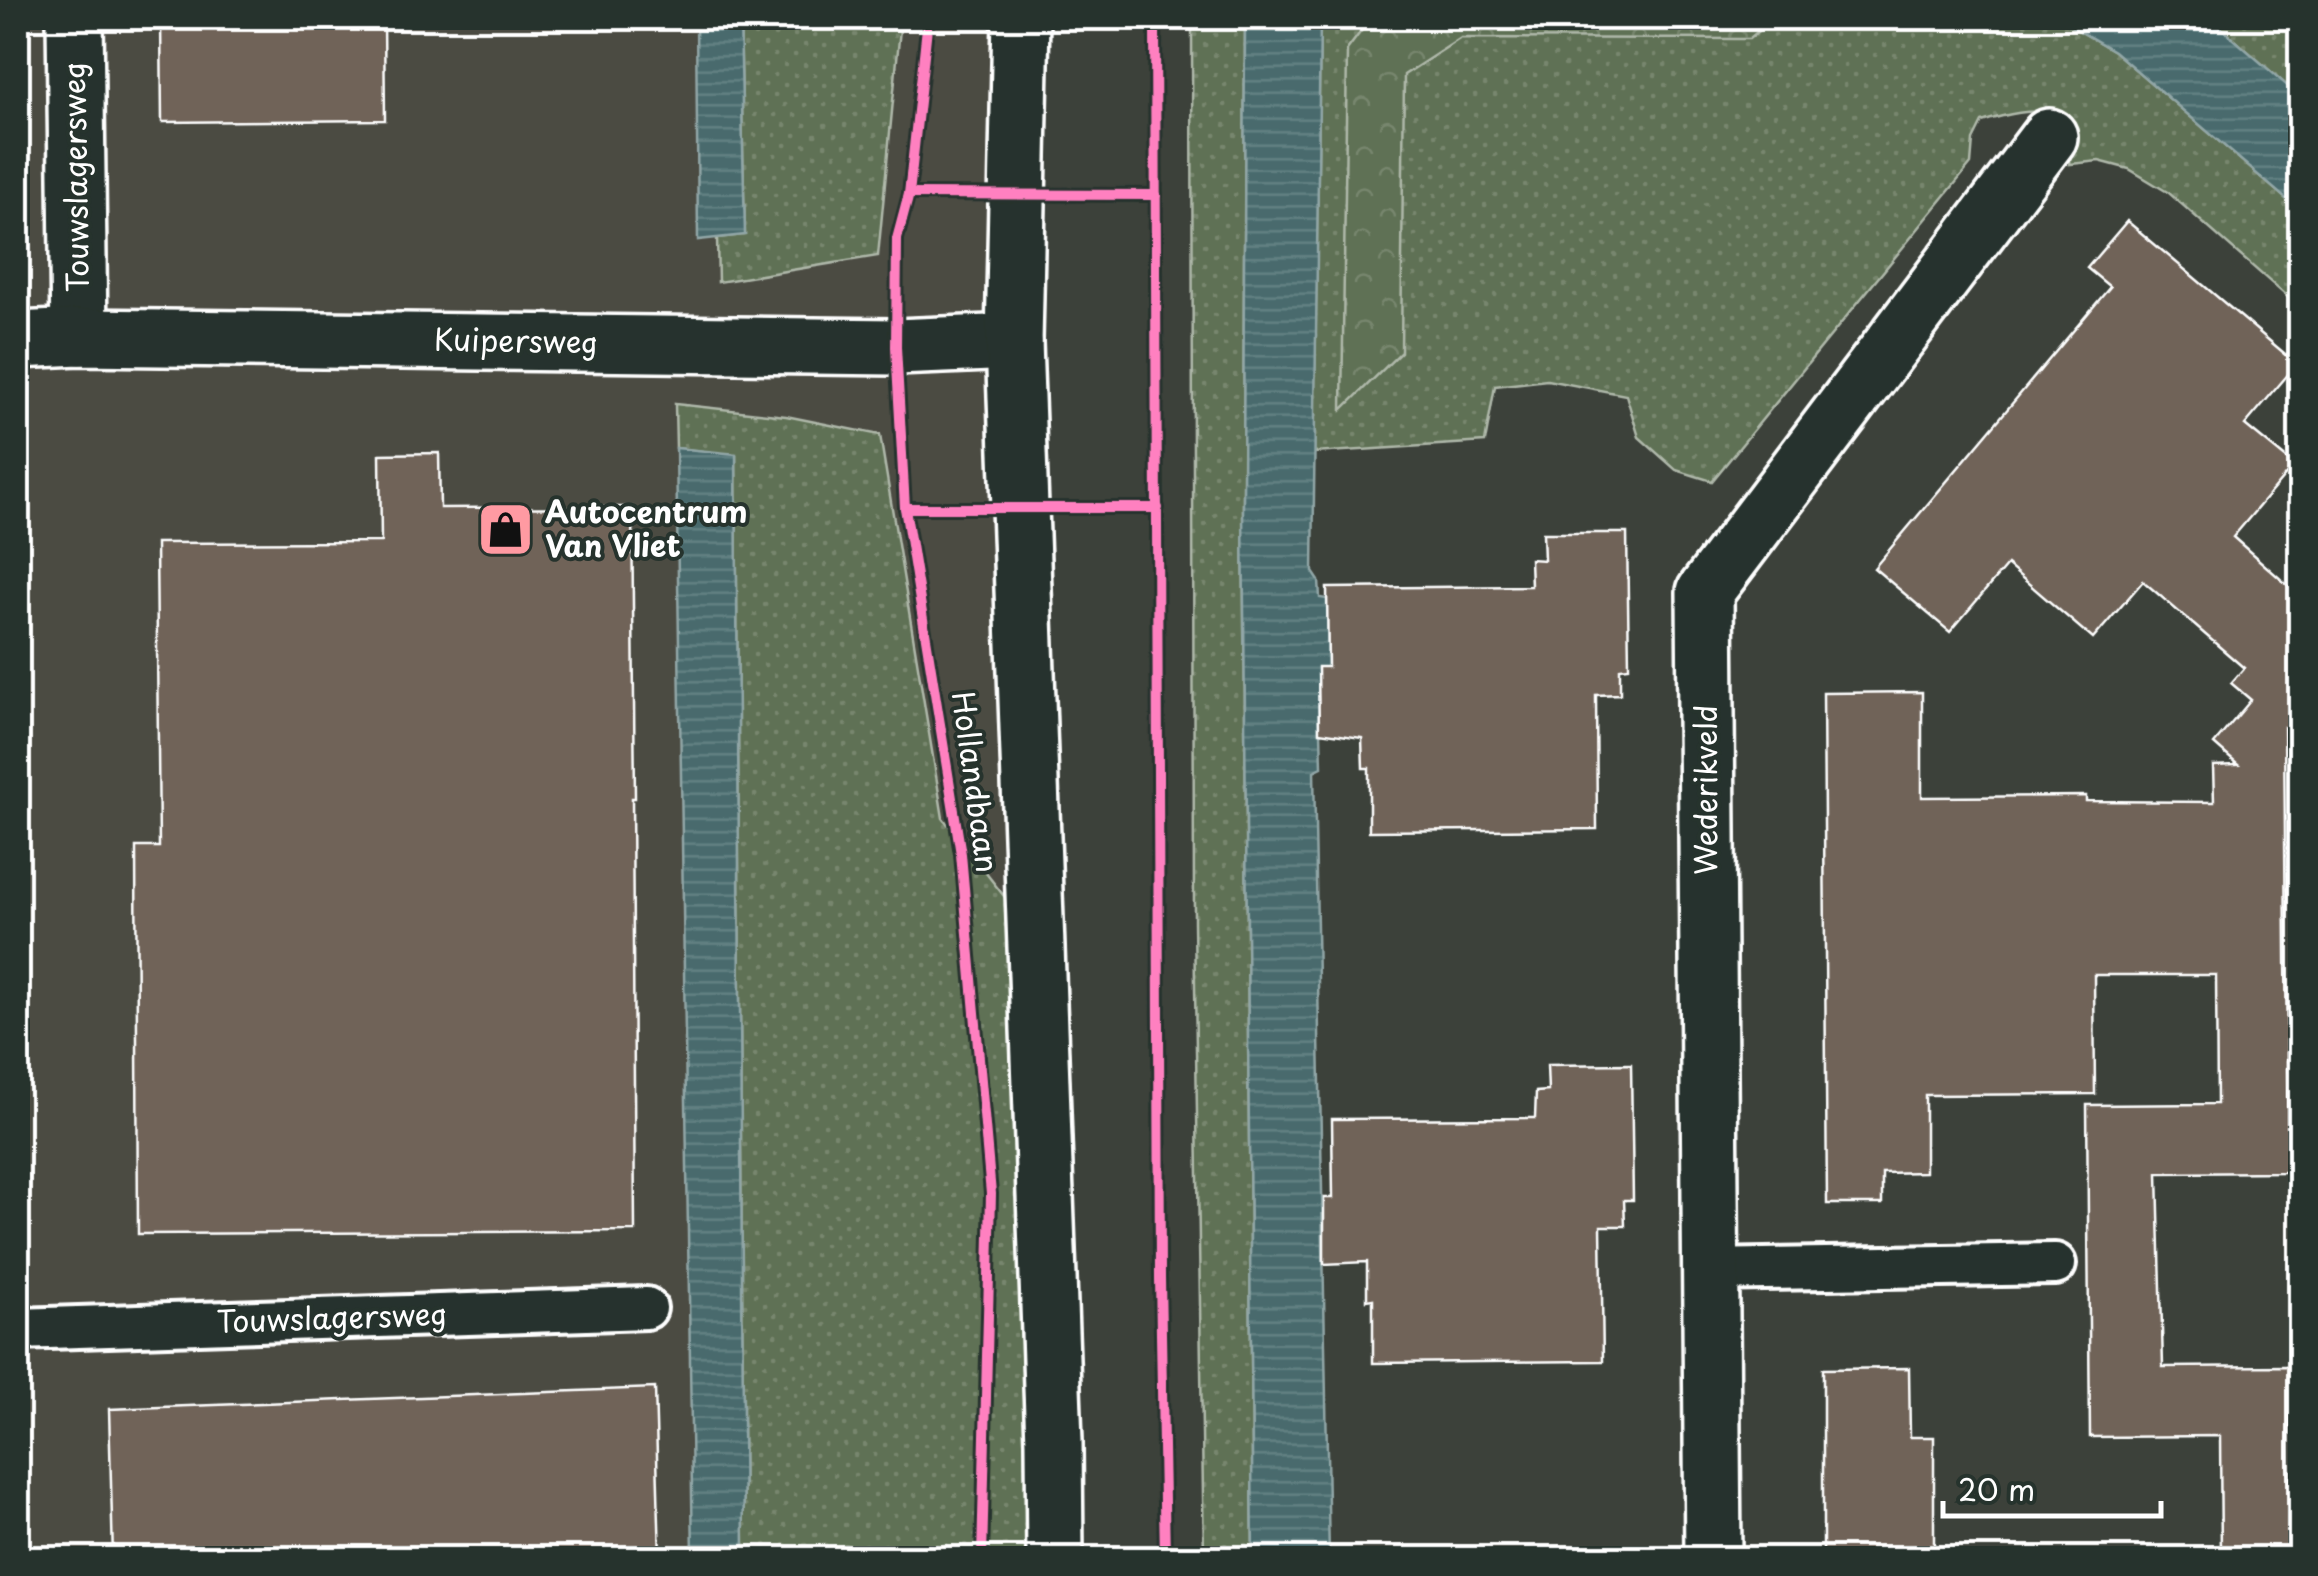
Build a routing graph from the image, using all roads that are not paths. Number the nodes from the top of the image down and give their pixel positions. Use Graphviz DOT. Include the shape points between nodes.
graph roads {
  1 [pos="75,18"];
  2 [pos="1021,18"];
  3 [pos="2049,138"];
  4 [pos="80,337"];
  5 [pos="18,340"];
  6 [pos="1014,342"];
  7 [pos="2056,1264"];
  8 [pos="1710,1270"];
  9 [pos="646,1308"];
  10 [pos="18,1329"];
  11 [pos="1056,1558"];
  12 [pos="1713,1558"];
  1 -- 4 [label="street, Touwslagersweg"];
  2 -- 6 [label="street, Hollandbaan"];
  3 -- 8 [label="street, Wederikveld" via="1705,592"];
  4 -- 5 [label="street, Kuipersweg"];
  4 -- 6 [label="street, Kuipersweg" via="896,347"];
  6 -- 11 [label="street, Hollandbaan"];
  7 -- 8 [label="lane"];
  8 -- 12 [label="street, Wederikveld"];
  9 -- 10 [label="lane, Touwslagersweg"];
}
